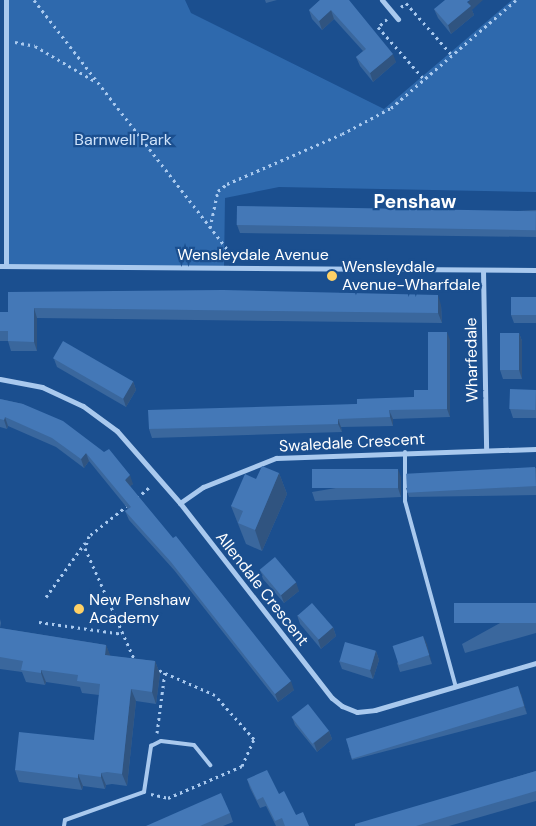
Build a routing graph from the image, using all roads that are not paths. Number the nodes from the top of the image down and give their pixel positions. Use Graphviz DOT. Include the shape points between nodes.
graph roads {
  1 [pos="6,0"];
  2 [pos="382,0"];
  3 [pos="398,19"];
  4 [pos="3,117"];
  5 [pos="3,266"];
  6 [pos="483,270"];
  7 [pos="536,270"];
  8 [pos="0,378"];
  9 [pos="536,449"];
  10 [pos="486,450"];
  11 [pos="405,452"];
  12 [pos="180,503"];
  13 [pos="536,663"];
  14 [pos="456,687"];
  15 [pos="210,765"];
  16 [pos="64,826"];
  1 -- 4 [label="street"];
  2 -- 3 [label="street"];
  4 -- 5 [label="street"];
  5 -- 6 [label="street, Wensleydale Avenue"];
  6 -- 7 [label="street, Wensleydale Avenue"];
  6 -- 10 [label="street, Wharfedale"];
  8 -- 12 [label="street, Allendale Crescent" via="42,387 83,406 117,431"];
  9 -- 10 [label="street, Swaledale Crescent"];
  10 -- 11 [label="street, Swaledale Crescent"];
  11 -- 12 [label="street, Swaledale Crescent" via="276,458 203,487"];
  11 -- 14 [label="lane" via="405,501"];
  12 -- 14 [label="street, Allendale Crescent" via="332,698 342,706 357,712 374,710"];
  13 -- 14 [label="street, Allendale Crescent"];
  15 -- 16 [label="lane" via="194,745 161,741 151,746 144,792 65,820"];
}
